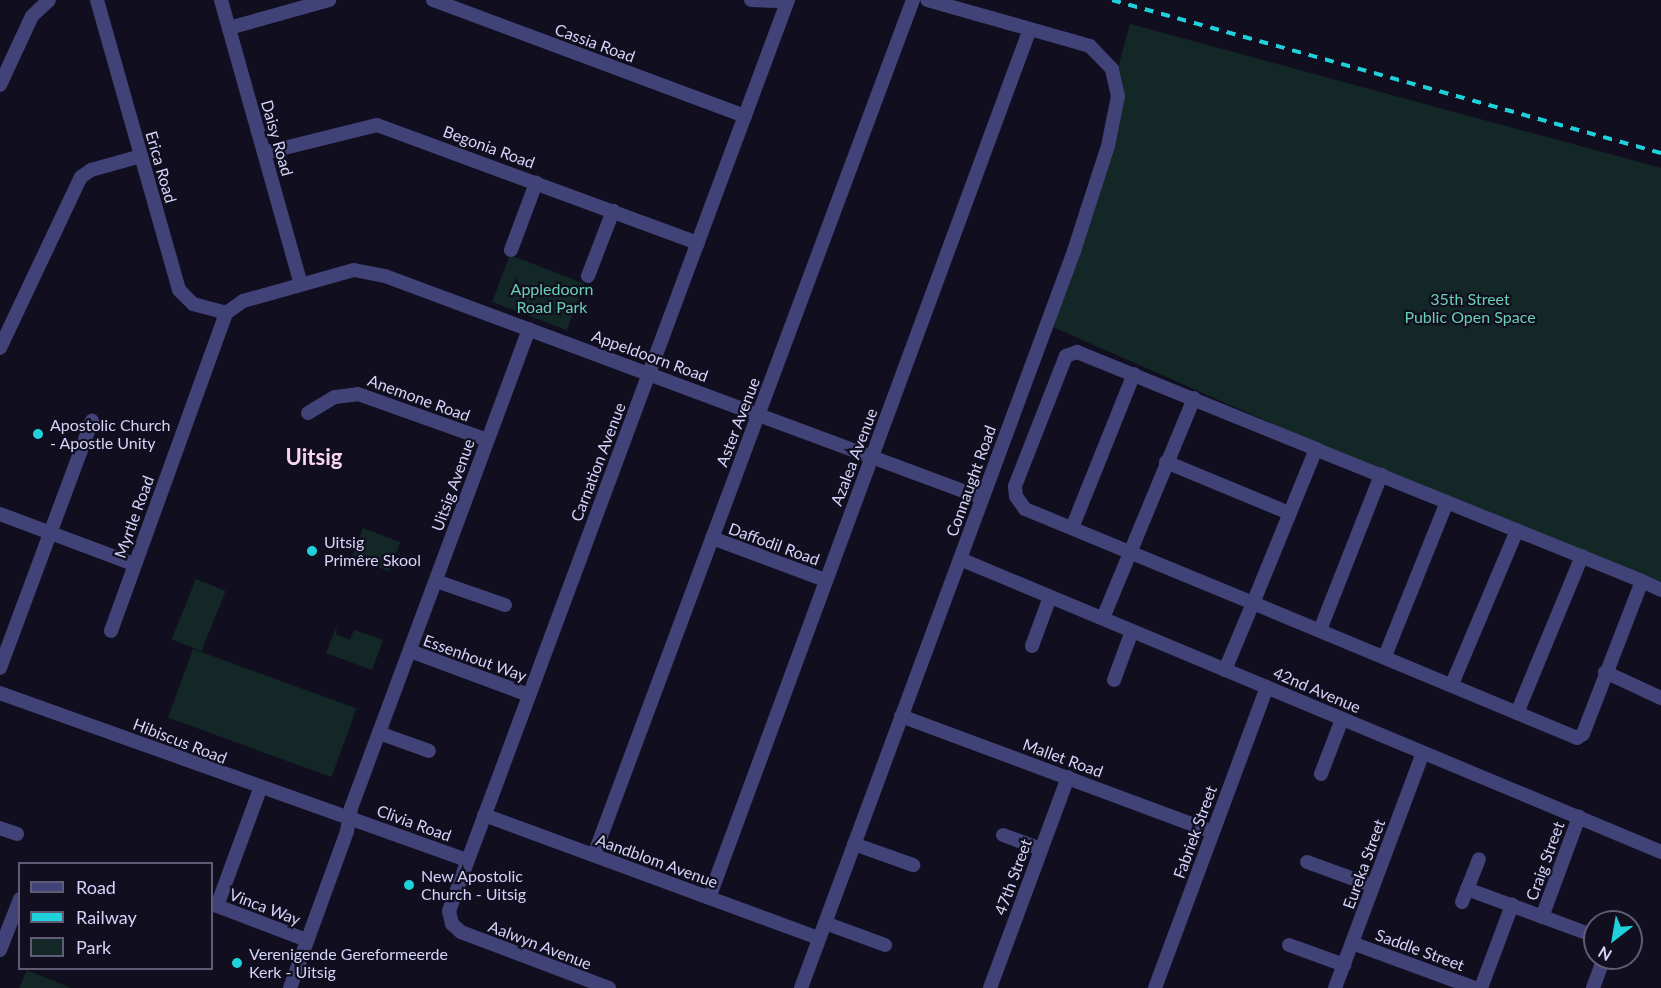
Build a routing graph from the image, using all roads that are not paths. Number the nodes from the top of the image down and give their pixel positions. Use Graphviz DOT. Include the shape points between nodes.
graph roads {
  1 [pos="49,0"];
  2 [pos="97,0"];
  3 [pos="221,0"];
  4 [pos="329,0"];
  5 [pos="433,0"];
  6 [pos="751,0"];
  7 [pos="788,0"];
  8 [pos="913,0"];
  9 [pos="927,0"];
  10 [pos="229,28"];
  11 [pos="1030,29"];
  12 [pos="0,85"];
  13 [pos="745,116"];
  14 [pos="264,153"];
  15 [pos="141,156"];
  16 [pos="536,183"];
  17 [pos="613,211"];
  18 [pos="698,243"];
  19 [pos="511,250"];
  20 [pos="588,276"];
  21 [pos="301,284"];
  22 [pos="226,313"];
  23 [pos="529,329"];
  24 [pos="0,348"];
  25 [pos="649,374"];
  26 [pos="1134,374"];
  27 [pos="1194,398"];
  28 [pos="308,413"];
  29 [pos="759,414"];
  30 [pos="92,421"];
  31 [pos="486,440"];
  32 [pos="1316,449"];
  33 [pos="872,457"];
  34 [pos="1166,462"];
  35 [pos="1381,475"];
  36 [pos="982,498"];
  37 [pos="1448,502"];
  38 [pos="1289,513"];
  39 [pos="0,514"];
  40 [pos="1072,528"];
  41 [pos="1517,530"];
  42 [pos="51,533"];
  43 [pos="712,538"];
  44 [pos="1131,554"];
  45 [pos="1582,556"];
  46 [pos="960,559"];
  47 [pos="134,564"];
  48 [pos="825,580"];
  49 [pos="436,581"];
  50 [pos="1642,581"];
  51 [pos="1661,590"];
  52 [pos="1050,597"];
  53 [pos="1252,603"];
  54 [pos="505,605"];
  55 [pos="1103,618"];
  56 [pos="1320,630"];
  57 [pos="111,631"];
  58 [pos="1132,631"];
  59 [pos="1032,646"];
  60 [pos="410,651"];
  61 [pos="1385,656"];
  62 [pos="0,668"];
  63 [pos="1225,670"];
  64 [pos="1605,672"];
  65 [pos="1114,680"];
  66 [pos="1452,684"];
  67 [pos="1267,687"];
  68 [pos="0,693"];
  69 [pos="529,695"];
  70 [pos="1661,698"];
  71 [pos="1517,712"];
  72 [pos="901,716"];
  73 [pos="1342,719"];
  74 [pos="379,733"];
  75 [pos="429,751"];
  76 [pos="1423,753"];
  77 [pos="1321,774"];
  78 [pos="1068,777"];
  79 [pos="260,789"];
  80 [pos="484,815"];
  81 [pos="1579,817"];
  82 [pos="349,819"];
  83 [pos="0,828"];
  84 [pos="1213,832"];
  85 [pos="17,834"];
  86 [pos="1003,835"];
  87 [pos="854,844"];
  88 [pos="1041,849"];
  89 [pos="1661,852"];
  90 [pos="594,855"];
  91 [pos="1479,859"];
  92 [pos="467,860"];
  93 [pos="1307,862"];
  94 [pos="914,865"];
  95 [pos="1374,886"];
  96 [pos="709,898"];
  97 [pos="18,904"];
  98 [pos="214,905"];
  99 [pos="1512,905"];
  100 [pos="1542,917"];
  101 [pos="825,923"];
  102 [pos="460,932"];
  103 [pos="1583,932"];
  104 [pos="819,938"];
  105 [pos="307,940"];
  106 [pos="1352,943"];
  107 [pos="885,945"];
  108 [pos="1289,945"];
  109 [pos="0,950"];
  110 [pos="1344,965"];
  111 [pos="1600,970"];
  112 [pos="290,988"];
  113 [pos="609,988"];
  114 [pos="801,988"];
  115 [pos="990,988"];
  116 [pos="1155,988"];
  117 [pos="1335,988"];
  118 [pos="1476,988"];
  119 [pos="1481,988"];
  120 [pos="1593,988"];
  1 -- 12 [label="street" via="32,16"];
  2 -- 15 [label="street, Erica Road"];
  3 -- 10 [label="street, Daisy Road"];
  4 -- 10 [label="street"];
  5 -- 13 [label="street, Cassia Road"];
  6 -- 7 [label="street"];
  7 -- 13 [label="street, Carnation Avenue"];
  8 -- 29 [label="street, Aster Avenue"];
  9 -- 11 [label="street, Connaught Road"];
  10 -- 14 [label="street, Daisy Road"];
  11 -- 33 [label="street, Azalea Avenue"];
  11 -- 36 [label="street, Connaught Road" via="1096,50 1112,69 1118,96 1108,146 1074,251"];
  13 -- 18 [label="street, Carnation Avenue"];
  14 -- 16 [label="street, Begonia Road" via="377,124"];
  14 -- 21 [label="street, Daisy Road"];
  15 -- 22 [label="street, Erica Road" via="179,290 193,304"];
  15 -- 24 [label="street" via="91,170 81,177"];
  16 -- 17 [label="street, Begonia Road"];
  16 -- 19 [label="street"];
  17 -- 18 [label="street, Begonia Road"];
  17 -- 20 [label="street"];
  18 -- 25 [label="street, Carnation Avenue"];
  21 -- 22 [label="street" via="243,301"];
  21 -- 23 [label="street" via="367,270"];
  22 -- 47 [label="street, Myrtle Road"];
  23 -- 25 [label="street, Appeldoorn Road"];
  23 -- 31 [label="street, Uitsig Avenue"];
  25 -- 29 [label="street, Appeldoorn Road"];
  25 -- 69 [label="street, Carnation Avenue"];
  26 -- 27 [label="street"];
  26 -- 40 [label="street"];
  26 -- 40 [label="street" via="1077,352 1066,356 1015,486 1016,496 1025,509"];
  27 -- 32 [label="street"];
  27 -- 34 [label="street"];
  28 -- 31 [label="street, Anemone Road" via="335,397 358,394"];
  29 -- 33 [label="street, Appeldoorn Road"];
  29 -- 43 [label="street, Aster Avenue"];
  30 -- 42 [label="street"];
  31 -- 49 [label="street, Uitsig Avenue"];
  32 -- 35 [label="street"];
  32 -- 38 [label="street"];
  33 -- 36 [label="street, Appeldoorn Road"];
  33 -- 48 [label="street, Azalea Avenue"];
  34 -- 38 [label="street"];
  34 -- 44 [label="street"];
  35 -- 37 [label="street"];
  35 -- 56 [label="street"];
  36 -- 46 [label="street, Connaught Road"];
  37 -- 41 [label="street"];
  37 -- 61 [label="street"];
  38 -- 53 [label="street"];
  39 -- 42 [label="street"];
  40 -- 44 [label="street"];
  41 -- 45 [label="street"];
  41 -- 66 [label="street"];
  42 -- 47 [label="street"];
  42 -- 62 [label="street"];
  43 -- 48 [label="street, Daffodil Road"];
  43 -- 90 [label="street, Aster Avenue"];
  44 -- 53 [label="street"];
  44 -- 55 [label="street"];
  45 -- 50 [label="street"];
  45 -- 71 [label="street"];
  46 -- 52 [label="street, 42nd Avenue"];
  46 -- 72 [label="street, Connaught Road"];
  47 -- 57 [label="street, Myrtle Road"];
  48 -- 96 [label="street, Azalea Avenue"];
  49 -- 54 [label="street"];
  49 -- 60 [label="street, Uitsig Avenue"];
  50 -- 51 [label="street"];
  50 -- 64 [label="street"];
  52 -- 55 [label="street, 42nd Avenue"];
  52 -- 59 [label="street"];
  53 -- 56 [label="street"];
  53 -- 63 [label="street"];
  55 -- 58 [label="street, 42nd Avenue"];
  56 -- 61 [label="street"];
  58 -- 63 [label="street, 42nd Avenue"];
  58 -- 65 [label="street"];
  60 -- 69 [label="street, Essenhout Way"];
  60 -- 74 [label="street, Uitsig Avenue"];
  61 -- 66 [label="street"];
  63 -- 67 [label="street, 42nd Avenue"];
  64 -- 70 [label="street"];
  64 -- 71 [label="street" via="1583,734 1577,738"];
  66 -- 71 [label="street"];
  67 -- 73 [label="street, 42nd Avenue"];
  67 -- 84 [label="street, Fabriek Street"];
  68 -- 79 [label="street, Hibiscus Road"];
  69 -- 80 [label="street, Carnation Avenue"];
  72 -- 78 [label="street, Mallet Road"];
  72 -- 87 [label="street, Connaught Road"];
  73 -- 76 [label="street, 42nd Avenue"];
  73 -- 77 [label="street"];
  74 -- 75 [label="street"];
  74 -- 82 [label="street, Uitsig Avenue"];
  76 -- 81 [label="street, 42nd Avenue"];
  76 -- 95 [label="street, Eureka Street"];
  78 -- 84 [label="street, Mallet Road"];
  78 -- 88 [label="street, 47th Street"];
  79 -- 82 [label="street, Hibiscus Road"];
  79 -- 98 [label="street"];
  80 -- 90 [label="street, Aandblom Avenue"];
  80 -- 92 [label="street, Carnation Avenue"];
  81 -- 89 [label="street, 42nd Avenue"];
  81 -- 100 [label="street, Craig Street"];
  82 -- 92 [label="street, Clivia Road"];
  82 -- 105 [label="street, Uitsig Avenue"];
  83 -- 85 [label="street"];
  84 -- 116 [label="street, Fabriek Street"];
  86 -- 88 [label="street"];
  87 -- 94 [label="street"];
  87 -- 101 [label="street, Connaught Road"];
  88 -- 115 [label="street, 47th Street"];
  90 -- 96 [label="street, Aandblom Avenue"];
  91 -- 99 [label="street" via="1465,896"];
  92 -- 102 [label="street, Carnation Avenue" via="449,911 452,924"];
  93 -- 95 [label="street"];
  95 -- 106 [label="street, Eureka Street"];
  96 -- 104 [label="street, Aandblom Avenue"];
  97 -- 109 [label="street"];
  98 -- 105 [label="street, Vinca Way"];
  99 -- 100 [label="street"];
  99 -- 119 [label="street"];
  100 -- 103 [label="street"];
  101 -- 104 [label="street, Connaught Road"];
  101 -- 107 [label="street"];
  102 -- 113 [label="street, Aalwyn Avenue"];
  104 -- 114 [label="street, Connaught Road"];
  105 -- 112 [label="street, Uitsig Avenue"];
  106 -- 110 [label="street, Eureka Street"];
  106 -- 118 [label="street, Saddle Street"];
  108 -- 110 [label="street"];
  110 -- 117 [label="street, Eureka Street"];
  111 -- 120 [label="street"];
}
